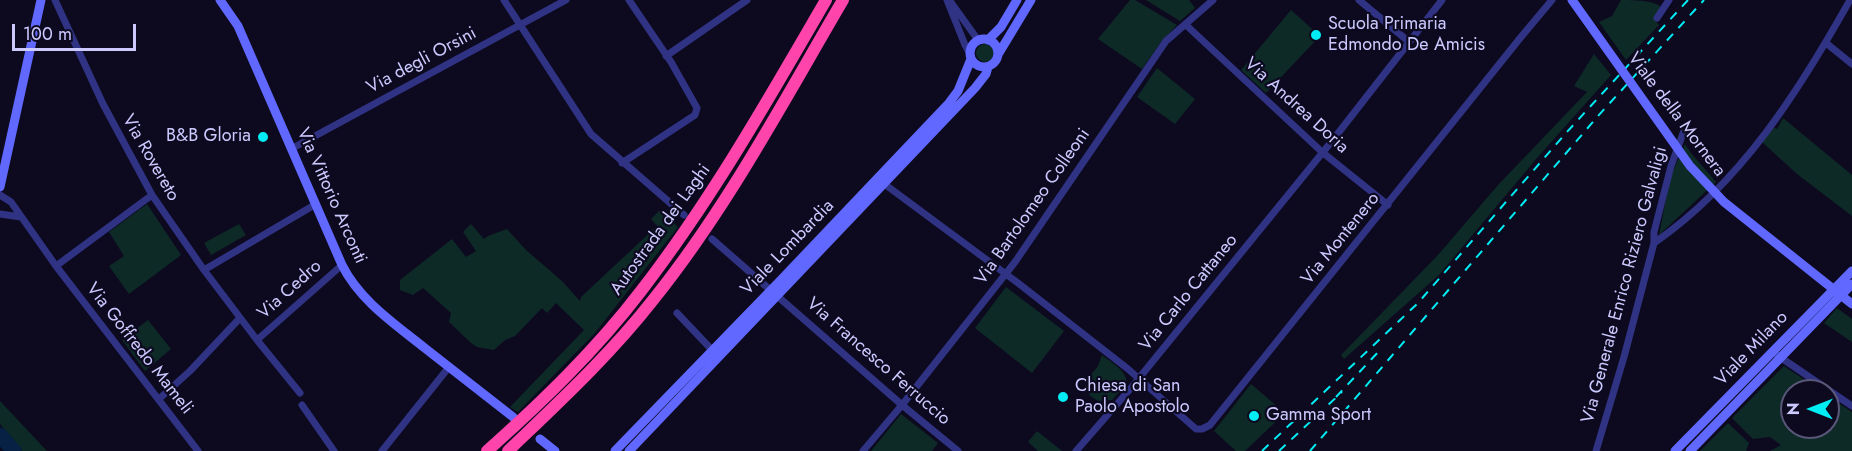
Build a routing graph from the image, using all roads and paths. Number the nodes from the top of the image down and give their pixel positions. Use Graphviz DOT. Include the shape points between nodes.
graph roads {
  1 [pos="41,0"];
  2 [pos="55,0"];
  3 [pos="220,0"];
  4 [pos="504,0"];
  5 [pos="566,0"];
  6 [pos="629,0"];
  7 [pos="747,0"];
  8 [pos="826,0"];
  9 [pos="843,0"];
  10 [pos="948,0"];
  11 [pos="1017,0"];
  12 [pos="1031,0"];
  13 [pos="1213,0"];
  14 [pos="1359,0"];
  15 [pos="1442,0"];
  16 [pos="1552,0"];
  17 [pos="1572,0"];
  18 [pos="1658,0"];
  19 [pos="1850,0"];
  20 [pos="1668,3"];
  21 [pos="1656,18"];
  22 [pos="521,25"];
  23 [pos="1186,25"];
  24 [pos="983,40"];
  25 [pos="1408,41"];
  26 [pos="1826,43"];
  27 [pos="999,54"];
  28 [pos="666,56"];
  29 [pos="971,56"];
  30 [pos="1852,64"];
  31 [pos="988,67"];
  32 [pos="1685,128"];
  33 [pos="291,148"];
  34 [pos="1322,152"];
  35 [pos="622,163"];
  36 [pos="883,183"];
  37 [pos="0,187"];
  38 [pos="0,195"];
  39 [pos="152,195"];
  40 [pos="316,204"];
  41 [pos="1388,205"];
  42 [pos="0,214"];
  43 [pos="684,215"];
  44 [pos="21,217"];
  45 [pos="712,239"];
  46 [pos="1654,243"];
  47 [pos="342,265"];
  48 [pos="56,266"];
  49 [pos="204,270"];
  50 [pos="1852,271"];
  51 [pos="1006,274"];
  52 [pos="1852,284"];
  53 [pos="775,293"];
  54 [pos="1852,304"];
  55 [pos="677,313"];
  56 [pos="240,318"];
  57 [pos="257,340"];
  58 [pos="714,351"];
  59 [pos="1776,354"];
  60 [pos="449,367"];
  61 [pos="1139,378"];
  62 [pos="300,393"];
  63 [pos="159,399"];
  64 [pos="302,405"];
  65 [pos="902,405"];
  66 [pos="1852,406"];
  67 [pos="513,417"];
  68 [pos="540,439"];
  69 [pos="198,451"];
  70 [pos="334,451"];
  71 [pos="382,451"];
  72 [pos="487,451"];
  73 [pos="508,451"];
  74 [pos="555,451"];
  75 [pos="615,451"];
  76 [pos="629,451"];
  77 [pos="863,451"];
  78 [pos="958,451"];
  79 [pos="1076,451"];
  80 [pos="1596,451"];
  81 [pos="1675,451"];
  82 [pos="1690,451"];
  1 -- 37 [label="main road"];
  2 -- 39 [label="street, Via Rovereto" via="103,104"];
  3 -- 33 [label="main road, Via Vittorio Arconti" via="238,26"];
  4 -- 22 [label="street"];
  5 -- 22 [label="street, Via degli Orsini"];
  6 -- 28 [label="street"];
  7 -- 28 [label="street"];
  8 -- 72 [label="highway, Autostrada dei Laghi" via="734,157 640,293 590,351"];
  9 -- 73 [label="highway, Autostrada dei Laghi" via="708,226 654,300 596,365"];
  10 -- 24 [label="street"];
  10 -- 29 [label="street"];
  11 -- 24 [label="main road" via="1001,27"];
  12 -- 27 [label="main road"];
  13 -- 23 [label="street, Via Bartolomeo Colleoni"];
  14 -- 25 [label="street"];
  15 -- 25 [label="street, Via Carlo Cattaneo"];
  16 -- 41 [label="street, Via Montenero"];
  17 -- 54 [label="main road, Viale della Mornera, bridge" via="1709,188"];
  18 -- 20 [label="street"];
  19 -- 26 [label="street"];
  20 -- 21 [label="street"];
  22 -- 33 [label="street, Via degli Orsini"];
  22 -- 35 [label="street" via="591,134"];
  23 -- 34 [label="street, Via Andrea Doria"];
  23 -- 51 [label="street, Via Bartolomeo Colleoni" via="1166,41"];
  24 -- 27 [label="main road" via="995,45"];
  24 -- 29 [label="main road" via="971,48"];
  25 -- 34 [label="street, Via Carlo Cattaneo"];
  26 -- 30 [label="street"];
  26 -- 46 [label="street" via="1742,163 1681,225"];
  27 -- 31 [label="main road"];
  28 -- 35 [label="street" via="694,100 695,115"];
  29 -- 31 [label="main road" via="981,68"];
  29 -- 53 [label="main road, Viale Lombardia" via="958,91 949,103"];
  31 -- 36 [label="main road, Viale Lombardia" via="975,87"];
  32 -- 46 [label="street, Via Generale Enrico Riziero Galvaligi" via="1671,166"];
  33 -- 40 [label="main road, Via Vittorio Arconti"];
  34 -- 41 [label="street, Via Andrea Doria"];
  34 -- 61 [label="street, Via Carlo Cattaneo"];
  35 -- 43 [label="street"];
  36 -- 51 [label="street"];
  36 -- 53 [label="main road, Viale Lombardia"];
  38 -- 44 [label="street, Via Goffredo Mameli" via="11,202"];
  39 -- 48 [label="street"];
  39 -- 49 [label="street, Via Rovereto"];
  40 -- 47 [label="main road, Via Vittorio Arconti"];
  40 -- 49 [label="street"];
  41 -- 61 [label="street, Via Montenero" via="1210,425 1196,429"];
  42 -- 44 [label="street"];
  44 -- 48 [label="street, Via Goffredo Mameli"];
  45 -- 53 [label="street, Via Francesco Ferruccio"];
  46 -- 80 [label="street, Via Generale Enrico Riziero Galvaligi"];
  47 -- 57 [label="street, Via Cedro"];
  47 -- 60 [label="main road, Via Vittorio Arconti" via="365,298"];
  48 -- 63 [label="street, Via Goffredo Mameli"];
  49 -- 56 [label="street, Via Rovereto"];
  50 -- 59 [label="main road, Viale Milano"];
  51 -- 61 [label="street"];
  51 -- 65 [label="street, Via Bartolomeo Colleoni"];
  52 -- 59 [label="main road, Viale Milano"];
  53 -- 58 [label="main road, Viale Lombardia"];
  53 -- 65 [label="street, Via Francesco Ferruccio"];
  53 -- 76 [label="main road, Viale Lombardia"];
  55 -- 58 [label="street"];
  56 -- 57 [label="street, Via Rovereto"];
  56 -- 63 [label="street"];
  57 -- 62 [label="street, Via Cedro"];
  58 -- 75 [label="main road, Viale Lombardia"];
  59 -- 66 [label="street"];
  59 -- 81 [label="main road, Viale Milano"];
  59 -- 82 [label="main road, Viale Milano"];
  60 -- 67 [label="main road, Via Vittorio Arconti"];
  60 -- 71 [label="street"];
  61 -- 79 [label="street, Via Carlo Cattaneo"];
  63 -- 69 [label="street, Via Goffredo Mameli"];
  64 -- 70 [label="street"];
  65 -- 77 [label="street, Via Bartolomeo Colleoni"];
  65 -- 78 [label="street, Via Francesco Ferruccio"];
  68 -- 74 [label="main road"];
}
